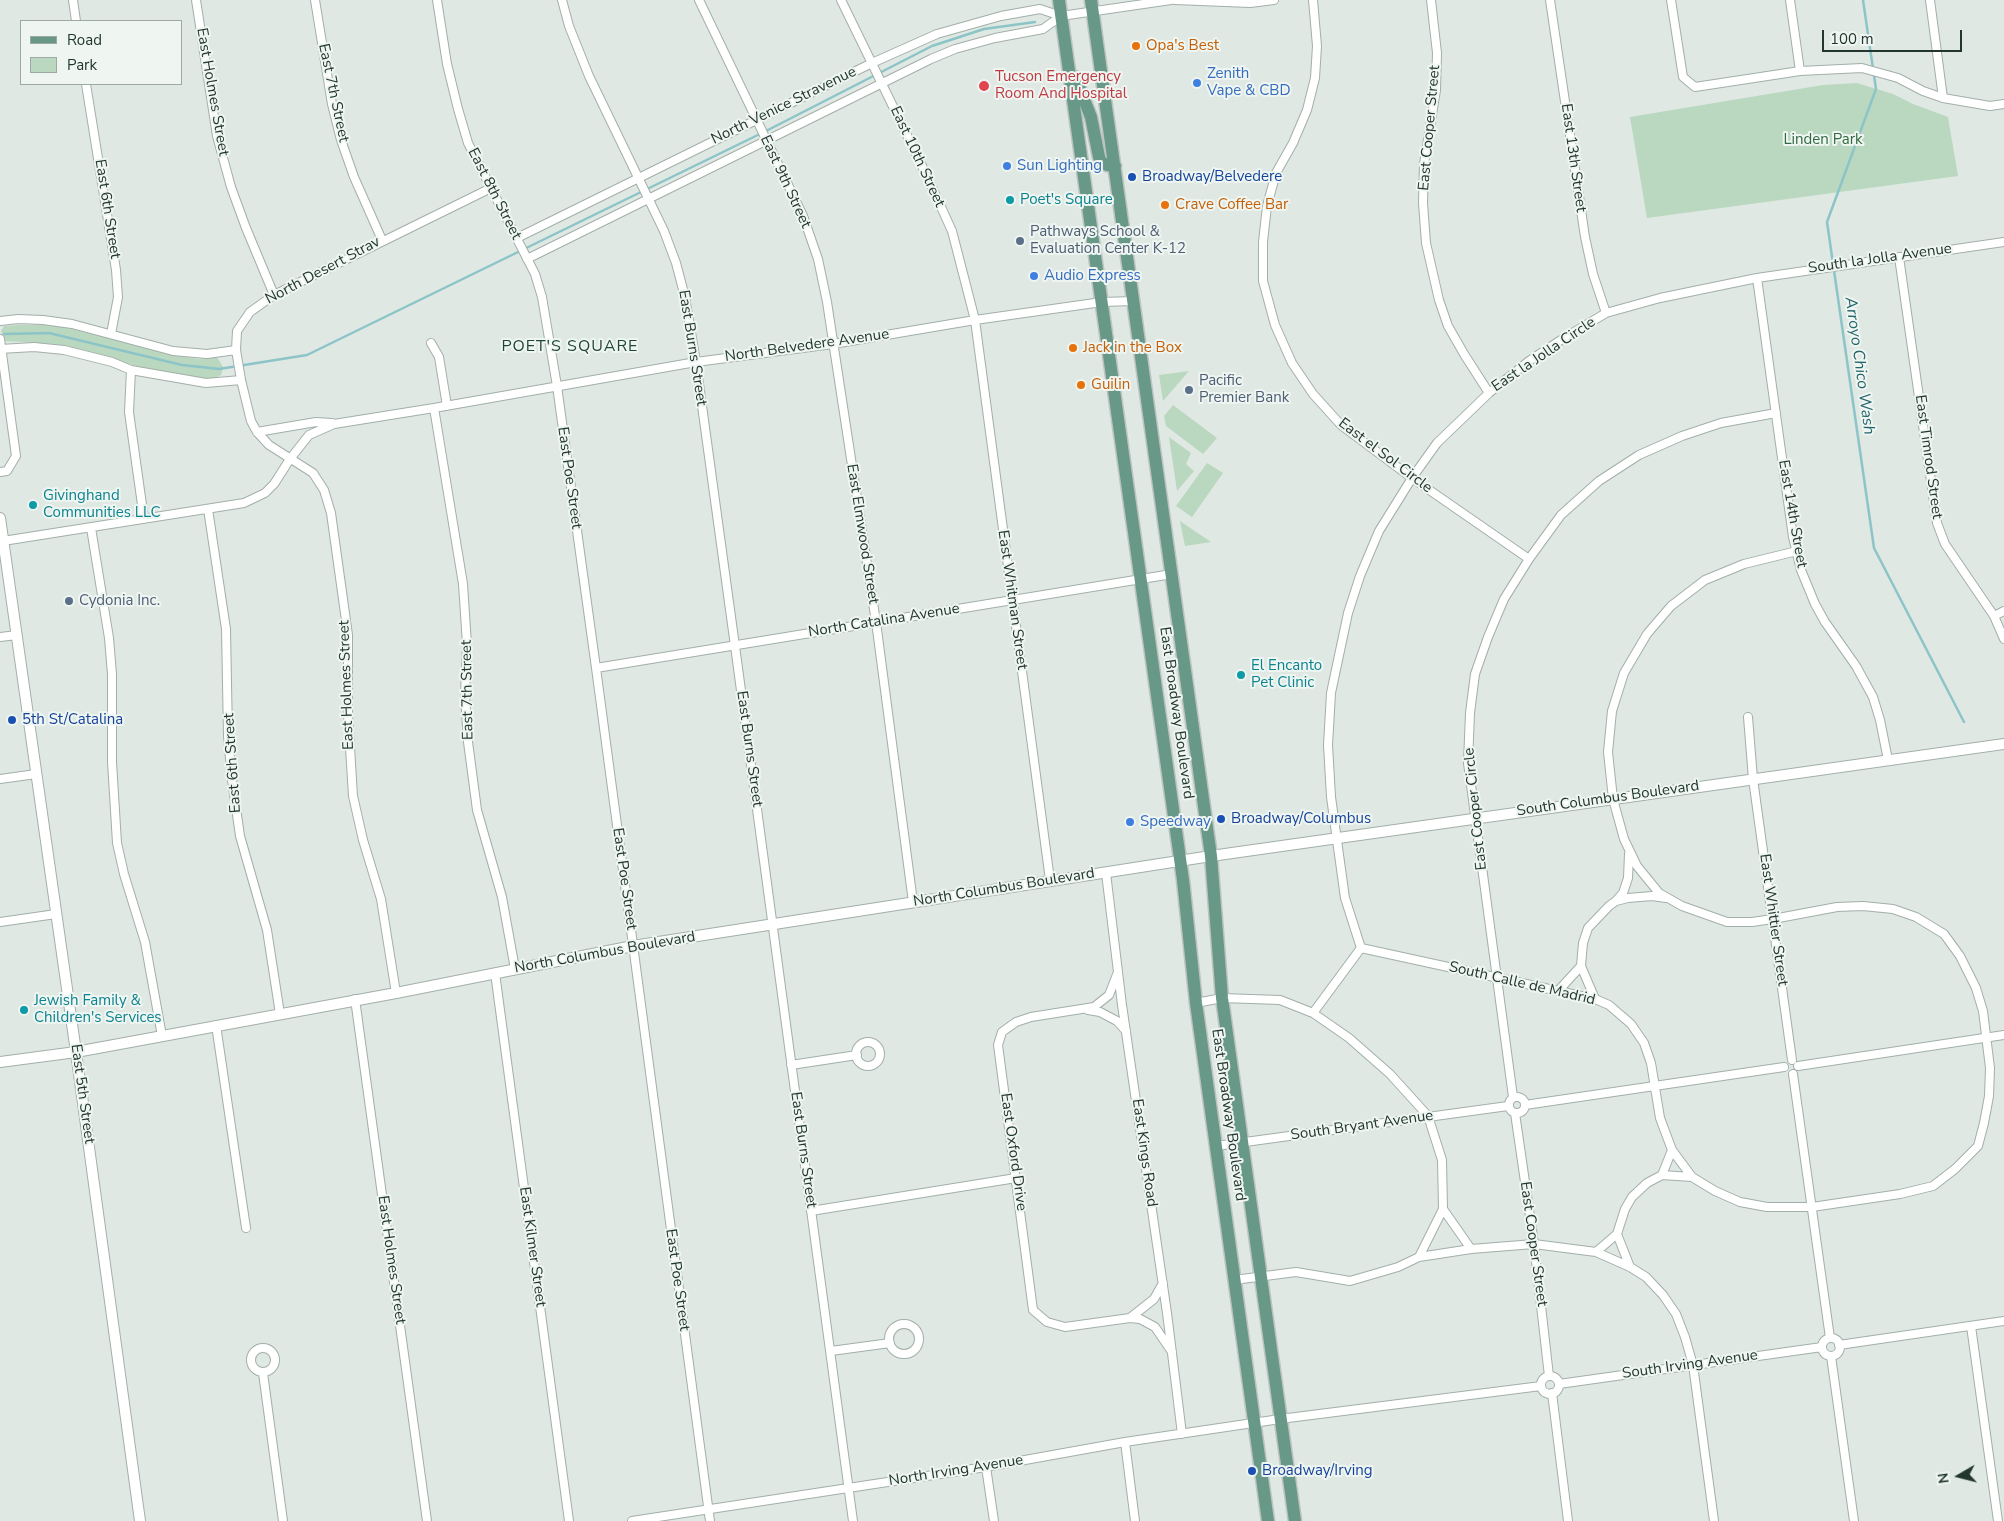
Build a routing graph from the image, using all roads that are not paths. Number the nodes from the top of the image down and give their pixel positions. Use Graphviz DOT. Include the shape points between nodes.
graph roads {
  1 [pos="73,0"];
  2 [pos="196,0"];
  3 [pos="315,0"];
  4 [pos="437,0"];
  5 [pos="562,0"];
  6 [pos="698,0"];
  7 [pos="841,0"];
  8 [pos="1059,0"];
  9 [pos="1173,0"];
  10 [pos="1274,0"];
  11 [pos="1313,0"];
  12 [pos="1431,0"];
  13 [pos="1550,0"];
  14 [pos="1671,0"];
  15 [pos="1790,0"];
  16 [pos="1930,0"];
  17 [pos="1092,6"];
  18 [pos="1061,16"];
  19 [pos="76,20"];
  20 [pos="1068,61"];
  21 [pos="872,63"];
  22 [pos="1800,71"];
  23 [pos="882,84"];
  24 [pos="86,85"];
  25 [pos="1944,98"];
  26 [pos="2004,104"];
  27 [pos="756,120"];
  28 [pos="767,142"];
  29 [pos="1115,166"];
  30 [pos="638,177"];
  31 [pos="491,188"];
  32 [pos="649,200"];
  33 [pos="517,238"];
  34 [pos="382,240"];
  35 [pos="2004,242"];
  36 [pos="1899,257"];
  37 [pos="527,259"];
  38 [pos="1757,278"];
  39 [pos="274,294"];
  40 [pos="1134,301"];
  41 [pos="1102,302"];
  42 [pos="1606,313"];
  43 [pos="975,320"];
  44 [pos="0,321"];
  45 [pos="111,334"];
  46 [pos="0,339"];
  47 [pos="431,342"];
  48 [pos="833,344"];
  49 [pos="1,349"];
  50 [pos="236,350"];
  51 [pos="696,362"];
  52 [pos="131,370"];
  53 [pos="241,380"];
  54 [pos="557,386"];
  55 [pos="1488,392"];
  56 [pos="447,406"];
  57 [pos="434,408"];
  58 [pos="1776,413"];
  59 [pos="334,424"];
  60 [pos="257,432"];
  61 [pos="290,460"];
  62 [pos="0,472"];
  63 [pos="1412,478"];
  64 [pos="208,509"];
  65 [pos="0,518"];
  66 [pos="144,519"];
  67 [pos="91,528"];
  68 [pos="3,541"];
  69 [pos="1797,551"];
  70 [pos="1529,558"];
  71 [pos="1172,574"];
  72 [pos="1141,579"];
  73 [pos="1012,601"];
  74 [pos="2004,611"];
  75 [pos="1994,616"];
  76 [pos="876,622"];
  77 [pos="17,635"];
  78 [pos="0,637"];
  79 [pos="2004,639"];
  80 [pos="736,646"];
  81 [pos="596,668"];
  82 [pos="1748,717"];
  83 [pos="2004,744"];
  84 [pos="1888,760"];
  85 [pos="36,774"];
  86 [pos="0,779"];
  87 [pos="1753,779"];
  88 [pos="1613,799"];
  89 [pos="1475,818"];
  90 [pos="1336,838"];
  91 [pos="1628,847"];
  92 [pos="1211,856"];
  93 [pos="1180,861"];
  94 [pos="1106,872"];
  95 [pos="1050,880"];
  96 [pos="1667,898"];
  97 [pos="1616,901"];
  98 [pos="913,902"];
  99 [pos="56,914"];
  100 [pos="1773,920"];
  101 [pos="0,922"];
  102 [pos="772,924"];
  103 [pos="633,946"];
  104 [pos="1361,948"];
  105 [pos="1581,966"];
  106 [pos="515,969"];
  107 [pos="1118,972"];
  108 [pos="495,974"];
  109 [pos="1498,979"];
  110 [pos="1558,991"];
  111 [pos="396,993"];
  112 [pos="1222,998"];
  113 [pos="355,999"];
  114 [pos="1595,999"];
  115 [pos="1196,1003"];
  116 [pos="1087,1010"];
  117 [pos="1313,1013"];
  118 [pos="280,1014"];
  119 [pos="216,1025"];
  120 [pos="1126,1032"];
  121 [pos="2004,1035"];
  122 [pos="162,1036"];
  123 [pos="1987,1038"];
  124 [pos="76,1052"];
  125 [pos="857,1055"];
  126 [pos="1792,1060"];
  127 [pos="0,1062"];
  128 [pos="791,1065"];
  129 [pos="1798,1066"];
  130 [pos="1784,1067"];
  131 [pos="1793,1074"];
  132 [pos="1655,1085"];
  133 [pos="1513,1097"];
  134 [pos="1525,1105"];
  135 [pos="1508,1106"];
  136 [pos="1515,1113"];
  137 [pos="1428,1116"];
  138 [pos="1243,1142"];
  139 [pos="1216,1146"];
  140 [pos="1672,1150"];
  141 [pos="1662,1175"];
  142 [pos="1692,1177"];
  143 [pos="1016,1178"];
  144 [pos="1812,1207"];
  145 [pos="1443,1209"];
  146 [pos="811,1211"];
  147 [pos="246,1228"];
  148 [pos="1617,1234"];
  149 [pos="1534,1244"];
  150 [pos="1471,1249"];
  151 [pos="1596,1252"];
  152 [pos="1419,1257"];
  153 [pos="1630,1267"];
  154 [pos="1261,1277"];
  155 [pos="1234,1280"];
  156 [pos="1163,1283"];
  157 [pos="1130,1318"];
  158 [pos="2004,1321"];
  159 [pos="1971,1326"];
  160 [pos="1830,1338"];
  161 [pos="890,1343"];
  162 [pos="1839,1345"];
  163 [pos="1822,1347"];
  164 [pos="831,1351"];
  165 [pos="1172,1352"];
  166 [pos="1831,1356"];
  167 [pos="1692,1365"];
  168 [pos="263,1373"];
  169 [pos="1549,1376"];
  170 [pos="1559,1384"];
  171 [pos="1541,1386"];
  172 [pos="1552,1394"];
  173 [pos="1280,1419"];
  174 [pos="1254,1424"];
  175 [pos="1182,1434"];
  176 [pos="1125,1442"];
  177 [pos="986,1467"];
  178 [pos="848,1488"];
  179 [pos="708,1510"];
  180 [pos="140,1521"];
  181 [pos="282,1521"];
  182 [pos="426,1521"];
  183 [pos="569,1521"];
  184 [pos="632,1521"];
  185 [pos="710,1521"];
  186 [pos="853,1521"];
  187 [pos="994,1521"];
  188 [pos="1135,1521"];
  189 [pos="1268,1521"];
  190 [pos="1295,1521"];
  191 [pos="1568,1521"];
  192 [pos="1714,1521"];
  193 [pos="1854,1521"];
  194 [pos="1998,1521"];
  1 -- 19 [label="street"];
  2 -- 39 [label="street, East Holmes Street" via="217,136 246,228"];
  3 -- 34 [label="street, East 7th Street" via="341,140"];
  4 -- 31 [label="street, East 8th Street" via="458,110 468,143"];
  5 -- 30 [label="street, East Burns Street" via="589,76"];
  6 -- 27 [label="street, East 9th Street"];
  7 -- 21 [label="street, East 10th Street"];
  8 -- 18 [label="main road, East Broadway Boulevard"];
  9 -- 10 [label="street, North Venice Stravenue" via="1250,3"];
  9 -- 17 [label="street, North Venice Stravenue"];
  11 -- 63 [label="street, East el Sol Circle" via="1317,46 1315,78 1307,110 1276,173 1266,206 1262,242 1263,281 1275,325 1292,363 1313,394 1340,425"];
  12 -- 55 [label="street, East Cooper Street" via="1436,90 1424,164 1426,243 1448,326"];
  13 -- 42 [label="street, East 13th Street" via="1585,238"];
  14 -- 22 [label="street" via="1682,77 1695,88"];
  15 -- 22 [label="street"];
  16 -- 25 [label="street"];
  17 -- 18 [label="street, North Venice Stravenue"];
  17 -- 29 [label="main road, East Broadway Boulevard"];
  18 -- 20 [label="main road, East Broadway Boulevard"];
  18 -- 21 [label="street, North Venice Stravenue" via="1040,9 1001,16 937,34"];
  18 -- 23 [label="street, North Venice Stravenue" via="1043,29 955,49"];
  20 -- 29 [label="main road" via="1091,117 1101,162"];
  20 -- 41 [label="main road, East Broadway Boulevard"];
  21 -- 23 [label="street, East 10th Street"];
  21 -- 27 [label="street, North Venice Stravenue"];
  22 -- 25 [label="street" via="1862,68 1898,78"];
  23 -- 28 [label="street, North Venice Stravenue"];
  23 -- 43 [label="street, East 10th Street" via="952,231"];
  24 -- 45 [label="street, East 6th Street" via="116,270 118,297"];
  25 -- 26 [label="street" via="1990,106"];
  27 -- 28 [label="street, East 9th Street"];
  27 -- 30 [label="street, North Venice Stravenue"];
  28 -- 32 [label="street, North Venice Stravenue"];
  28 -- 48 [label="street, East 9th Street" via="803,216 818,259"];
  29 -- 40 [label="main road, East Broadway Boulevard"];
  30 -- 32 [label="street, East Burns Street"];
  30 -- 33 [label="street, North Venice Stravenue"];
  31 -- 33 [label="street, East 8th Street"];
  31 -- 34 [label="street, North Desert Strav"];
  32 -- 37 [label="street, North Venice Stravenue"];
  32 -- 51 [label="street, East Burns Street" via="676,263"];
  33 -- 37 [label="street, East 8th Street"];
  34 -- 39 [label="street, North Desert Strav"];
  35 -- 36 [label="street, South la Jolla Avenue"];
  36 -- 38 [label="street, South la Jolla Avenue"];
  36 -- 75 [label="street, East Timrod Street" via="1937,523 1945,544"];
  37 -- 54 [label="street, East 8th Street" via="542,297"];
  38 -- 42 [label="street, East la Jolla Circle"];
  38 -- 58 [label="street, East 14th Street"];
  39 -- 50 [label="street, North Desert Strav" via="250,312 237,331"];
  40 -- 41 [label="street, North Belvedere Avenue"];
  40 -- 71 [label="main road, East Broadway Boulevard"];
  41 -- 43 [label="street, North Belvedere Avenue"];
  41 -- 72 [label="main road, East Broadway Boulevard"];
  42 -- 55 [label="street, East la Jolla Circle" via="1529,361"];
  43 -- 48 [label="street, North Belvedere Avenue"];
  43 -- 73 [label="street, East Whitman Street"];
  44 -- 45 [label="street" via="43,320"];
  45 -- 50 [label="street" via="173,352 207,354"];
  46 -- 49 [label="street"];
  47 -- 56 [label="street" via="439,357"];
  48 -- 51 [label="street, North Belvedere Avenue"];
  48 -- 76 [label="street, East Elmwood Street"];
  49 -- 52 [label="street" via="64,350"];
  49 -- 62 [label="street" via="16,456 7,471"];
  50 -- 53 [label="street, East Holmes Street"];
  51 -- 54 [label="street, North Belvedere Avenue"];
  51 -- 80 [label="street, East Burns Street"];
  52 -- 53 [label="street" via="206,383"];
  52 -- 66 [label="street" via="129,412"];
  53 -- 60 [label="street, East Holmes Street"];
  54 -- 56 [label="street, North Belvedere Avenue"];
  54 -- 81 [label="street, East Poe Street"];
  55 -- 63 [label="street, East la Jolla Circle" via="1437,444"];
  56 -- 57 [label="street, North Belvedere Avenue"];
  57 -- 59 [label="street, North Belvedere Avenue"];
  57 -- 106 [label="street, East 7th Street" via="463,584 468,742 478,810 502,897"];
  58 -- 69 [label="street, East 14th Street"];
  58 -- 70 [label="street, East Cooper Circle" via="1721,424 1682,436 1639,455 1599,481 1561,515"];
  59 -- 60 [label="street, North Belvedere Avenue" via="316,422"];
  59 -- 61 [label="street, North Belvedere Avenue" via="309,435"];
  60 -- 61 [label="street, East Holmes Street"];
  61 -- 64 [label="street, North Belvedere Avenue" via="265,493 244,503"];
  61 -- 111 [label="street, East Holmes Street" via="312,473 324,490 331,513 348,635 353,796 381,899"];
  63 -- 70 [label="street, East el Sol Circle"];
  63 -- 90 [label="street, East la Jolla Circle" via="1380,531 1360,576 1339,654 1331,693 1328,745"];
  64 -- 66 [label="street, North Belvedere Avenue"];
  64 -- 118 [label="street, East 6th Street" via="226,629 232,780 240,836 267,930"];
  65 -- 68 [label="street, East 5th Street"];
  66 -- 67 [label="street, North Belvedere Avenue"];
  67 -- 68 [label="street, North Belvedere Avenue"];
  67 -- 122 [label="street" via="112,674 112,762 117,842 145,942"];
  68 -- 77 [label="street, East 5th Street"];
  69 -- 84 [label="street, East 14th Street" via="1815,604 1873,697"];
  69 -- 88 [label="street" via="1744,564 1705,580 1671,606 1647,634 1624,673 1612,710 1608,752"];
  70 -- 89 [label="street, East Cooper Circle" via="1504,599 1475,674 1468,763"];
  71 -- 72 [label="street, North Catalina Avenue"];
  71 -- 92 [label="main road, East Broadway Boulevard"];
  72 -- 73 [label="street, North Catalina Avenue"];
  72 -- 93 [label="main road, East Broadway Boulevard"];
  73 -- 76 [label="street, North Catalina Avenue"];
  73 -- 95 [label="street, East Whitman Street"];
  74 -- 75 [label="street"];
  75 -- 79 [label="street, East Timrod Street"];
  76 -- 80 [label="street, North Catalina Avenue"];
  76 -- 98 [label="street, East Elmwood Street"];
  77 -- 78 [label="street"];
  77 -- 85 [label="street, East 5th Street"];
  80 -- 81 [label="street, North Catalina Avenue"];
  80 -- 102 [label="street, East Burns Street"];
  81 -- 103 [label="street, East Poe Street"];
  82 -- 87 [label="street, East Whittier Street"];
  83 -- 84 [label="street, South Columbus Boulevard"];
  84 -- 87 [label="street, South Columbus Boulevard"];
  85 -- 86 [label="street"];
  85 -- 99 [label="street, East 5th Street"];
  87 -- 88 [label="street, South Columbus Boulevard"];
  87 -- 100 [label="street, East Whittier Street"];
  88 -- 89 [label="street, South Columbus Boulevard"];
  88 -- 91 [label="street"];
  89 -- 90 [label="street, South Columbus Boulevard"];
  89 -- 109 [label="street, East Cooper Circle"];
  90 -- 92 [label="street, South Columbus Boulevard"];
  90 -- 104 [label="street, East la Jolla Circle" via="1345,898"];
  91 -- 96 [label="street" via="1637,866"];
  91 -- 97 [label="street" via="1628,878 1623,893"];
  92 -- 93 [label="street, North Columbus Boulevard"];
  92 -- 112 [label="main road, East Broadway Boulevard"];
  93 -- 94 [label="street, North Columbus Boulevard"];
  93 -- 115 [label="main road, East Broadway Boulevard"];
  94 -- 95 [label="street, North Columbus Boulevard"];
  94 -- 107 [label="street, East Kings Road"];
  95 -- 98 [label="street, North Columbus Boulevard"];
  96 -- 97 [label="street" via="1641,897"];
  96 -- 100 [label="street, South Calle de Madrid" via="1727,922"];
  97 -- 105 [label="street" via="1588,928"];
  98 -- 102 [label="street, North Columbus Boulevard"];
  99 -- 101 [label="street"];
  99 -- 124 [label="street, East 5th Street"];
  100 -- 123 [label="street, South Calle de Madrid" via="1837,907 1863,906 1893,909 1916,917 1944,934 1960,956 1976,988"];
  100 -- 126 [label="street, East Whittier Street"];
  102 -- 103 [label="street, North Columbus Boulevard"];
  102 -- 128 [label="street, East Burns Street"];
  103 -- 106 [label="street, North Columbus Boulevard"];
  103 -- 179 [label="street, East Poe Street"];
  104 -- 109 [label="street, South Calle de Madrid"];
  104 -- 117 [label="street"];
  105 -- 110 [label="street"];
  105 -- 114 [label="street"];
  106 -- 108 [label="street, North Columbus Boulevard"];
  107 -- 116 [label="street, East Oxford Drive" via="1108,995"];
  107 -- 120 [label="street, East Kings Road"];
  108 -- 111 [label="street, North Columbus Boulevard"];
  108 -- 183 [label="street, East Kilmer Street"];
  109 -- 110 [label="street, South Calle de Madrid"];
  109 -- 133 [label="street"];
  110 -- 114 [label="street, South Calle de Madrid"];
  111 -- 113 [label="street, North Columbus Boulevard"];
  112 -- 115 [label="street"];
  112 -- 117 [label="street" via="1280,1000"];
  112 -- 138 [label="main road, East Broadway Boulevard"];
  113 -- 118 [label="street, North Columbus Boulevard"];
  113 -- 182 [label="street, East Holmes Street"];
  114 -- 132 [label="street, South Calle de Madrid" via="1610,1005 1631,1024 1644,1043"];
  115 -- 139 [label="main road, East Broadway Boulevard"];
  116 -- 120 [label="street" via="1100,1012 1117,1021"];
  116 -- 143 [label="street, East Oxford Drive" via="1030,1018 1016,1022 1002,1032 998,1045"];
  117 -- 137 [label="street" via="1349,1038 1392,1076"];
  118 -- 119 [label="street, North Columbus Boulevard"];
  119 -- 122 [label="street, North Columbus Boulevard"];
  119 -- 147 [label="street"];
  120 -- 156 [label="street, East Kings Road"];
  121 -- 123 [label="street"];
  122 -- 124 [label="street, North Columbus Boulevard"];
  123 -- 129 [label="street"];
  123 -- 144 [label="street, South Calle de Madrid" via="1990,1068 1984,1123 1978,1146 1955,1169 1933,1186"];
  124 -- 127 [label="street, North Columbus Boulevard"];
  124 -- 180 [label="street, East 5th Street"];
  125 -- 128 [label="street"];
  126 -- 129 [label="street"];
  126 -- 130 [label="street"];
  128 -- 146 [label="street, East Burns Street"];
  129 -- 131 [label="street"];
  130 -- 131 [label="street" via="1787,1073"];
  130 -- 132 [label="street"];
  131 -- 144 [label="street"];
  132 -- 134 [label="street"];
  132 -- 140 [label="street, South Calle de Madrid" via="1660,1118"];
  133 -- 134 [label="street" via="1521,1098"];
  133 -- 135 [label="street"];
  134 -- 136 [label="street" via="1521,1112"];
  135 -- 136 [label="street"];
  135 -- 137 [label="street, South Bryant Avenue"];
  136 -- 149 [label="street, East Cooper Street"];
  137 -- 138 [label="street, South Bryant Avenue"];
  137 -- 145 [label="street" via="1442,1160"];
  138 -- 139 [label="street, South Bryant Avenue"];
  138 -- 154 [label="main road, East Broadway Boulevard"];
  139 -- 155 [label="main road, East Broadway Boulevard"];
  140 -- 141 [label="street"];
  140 -- 142 [label="street, South Calle de Madrid"];
  141 -- 142 [label="street"];
  141 -- 148 [label="street" via="1632,1196"];
  142 -- 144 [label="street, South Calle de Madrid" via="1740,1202 1767,1207"];
  143 -- 146 [label="street"];
  143 -- 157 [label="street, East Oxford Drive" via="1033,1310 1047,1322 1065,1327"];
  144 -- 160 [label="street"];
  145 -- 150 [label="street"];
  145 -- 152 [label="street"];
  146 -- 164 [label="street, East Burns Street"];
  148 -- 151 [label="street"];
  148 -- 153 [label="street"];
  149 -- 150 [label="street"];
  149 -- 151 [label="street"];
  149 -- 169 [label="street, East Cooper Street"];
  150 -- 152 [label="street"];
  151 -- 153 [label="street"];
  152 -- 154 [label="street" via="1398,1267 1350,1281 1296,1272"];
  153 -- 167 [label="street" via="1646,1276 1676,1314"];
  154 -- 155 [label="street"];
  154 -- 173 [label="main road, East Broadway Boulevard"];
  155 -- 174 [label="main road, East Broadway Boulevard"];
  156 -- 157 [label="street" via="1154,1299"];
  156 -- 165 [label="street, East Kings Road"];
  157 -- 165 [label="street, East Oxford Drive" via="1155,1327"];
  158 -- 159 [label="street"];
  159 -- 162 [label="street"];
  159 -- 194 [label="street"];
  160 -- 162 [label="street"];
  160 -- 163 [label="street"];
  161 -- 164 [label="street"];
  162 -- 166 [label="street" via="1838,1351"];
  163 -- 166 [label="street"];
  163 -- 167 [label="street, South Irving Avenue"];
  164 -- 178 [label="street, East Burns Street"];
  165 -- 175 [label="street, East Kings Road"];
  166 -- 193 [label="street"];
  167 -- 170 [label="street, South Irving Avenue"];
  167 -- 192 [label="street"];
  168 -- 181 [label="street"];
  169 -- 170 [label="street" via="1555,1377"];
  169 -- 171 [label="street" via="1544,1378"];
  170 -- 172 [label="street"];
  171 -- 172 [label="street"];
  171 -- 173 [label="street"];
  172 -- 191 [label="street"];
  173 -- 174 [label="street, North Irving Avenue"];
  173 -- 190 [label="main road, East Broadway Boulevard"];
  174 -- 175 [label="street, North Irving Avenue"];
  174 -- 189 [label="main road, East Broadway Boulevard"];
  175 -- 176 [label="street, North Irving Avenue"];
  176 -- 177 [label="street, North Irving Avenue"];
  176 -- 188 [label="street"];
  177 -- 178 [label="street, North Irving Avenue"];
  177 -- 187 [label="street"];
  178 -- 179 [label="street, North Irving Avenue"];
  178 -- 186 [label="street, East Burns Street"];
  179 -- 184 [label="street, North Irving Avenue"];
  179 -- 185 [label="street, East Poe Street"];
}
